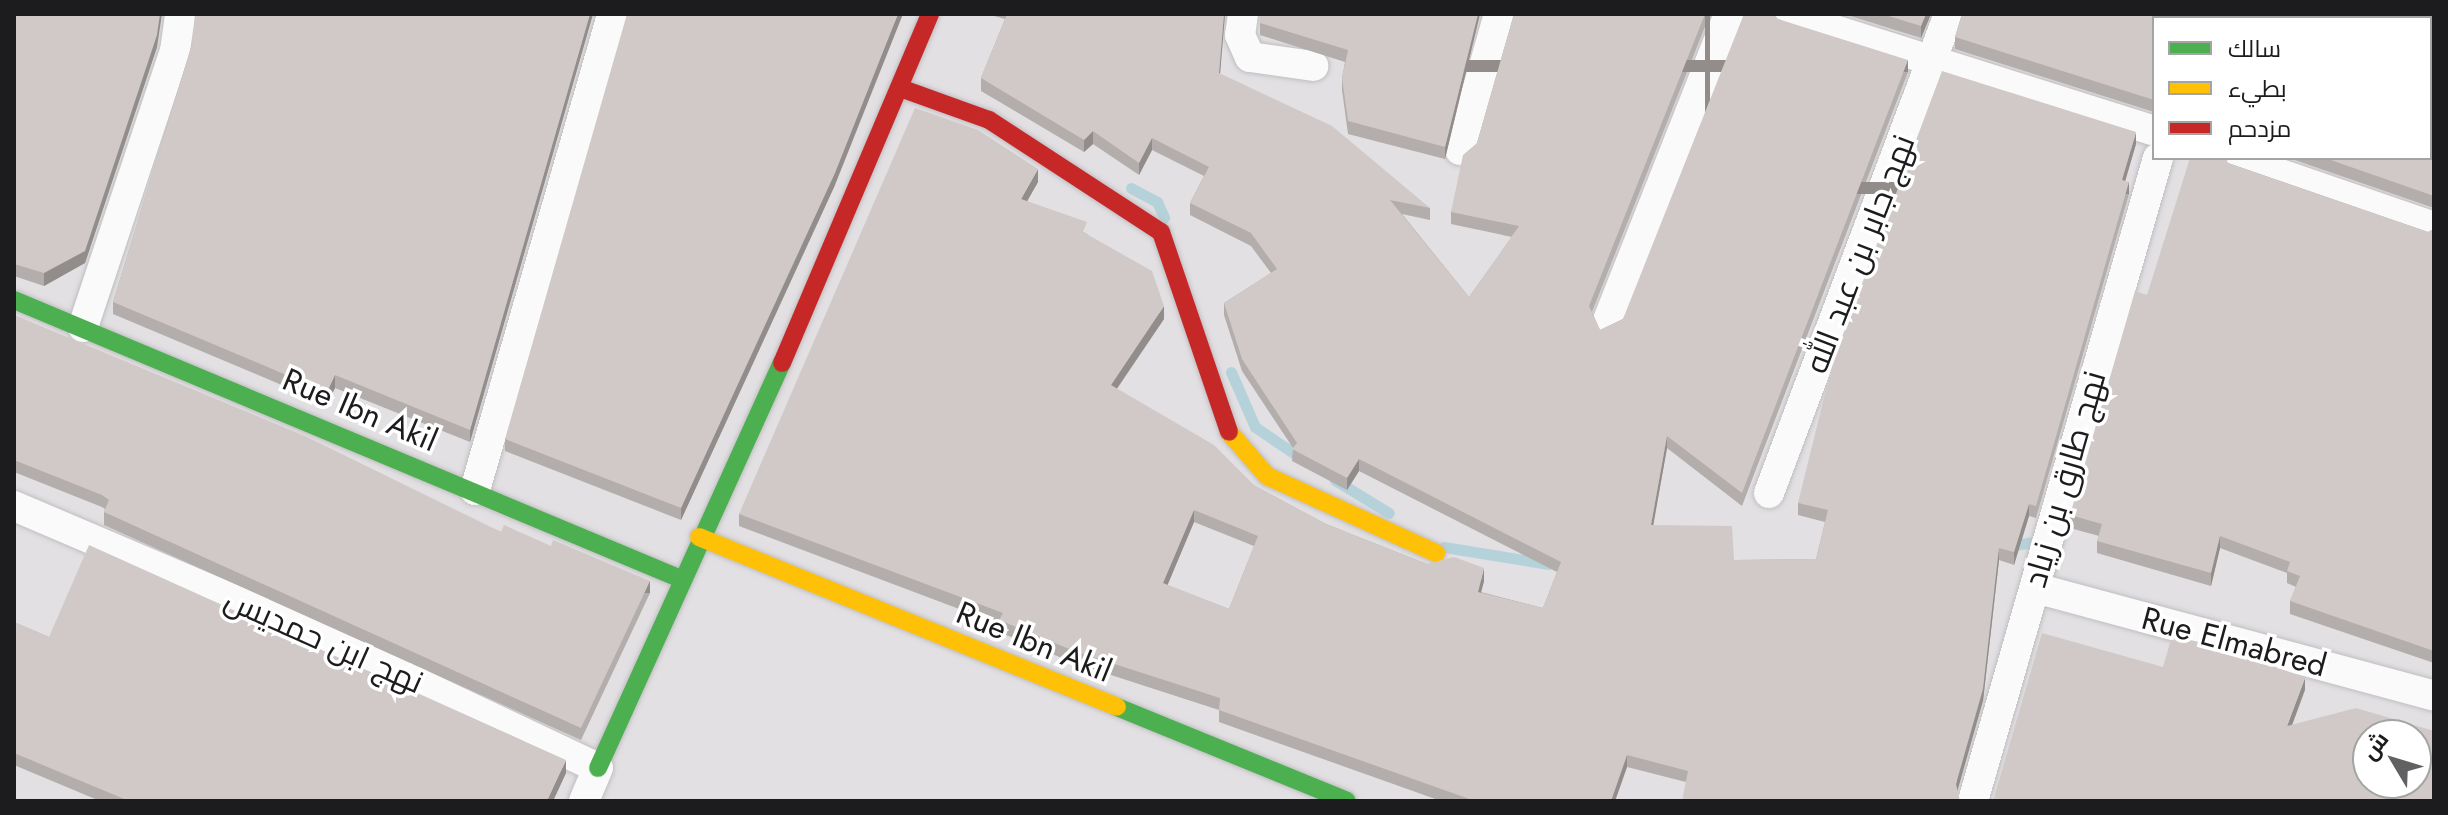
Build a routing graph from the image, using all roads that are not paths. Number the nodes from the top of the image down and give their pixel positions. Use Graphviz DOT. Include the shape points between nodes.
graph roads {
  1 [pos="180,14"];
  2 [pos="612,14"];
  3 [pos="930,14"];
  4 [pos="1243,14"];
  5 [pos="1499,14"];
  6 [pos="1729,14"];
  7 [pos="1784,14"];
  8 [pos="1949,14"];
  9 [pos="1933,62"];
  10 [pos="1313,66"];
  11 [pos="903,89"];
  12 [pos="2152,130"];
  13 [pos="1460,150"];
  14 [pos="2157,160"];
  15 [pos="2240,160"];
  16 [pos="2434,227"];
  17 [pos="15,305"];
  18 [pos="1606,325"];
  19 [pos="83,327"];
  20 [pos="475,490"];
  21 [pos="1769,493"];
  22 [pos="14,506"];
  23 [pos="699,537"];
  24 [pos="1436,553"];
  25 [pos="681,579"];
  26 [pos="2035,588"];
  27 [pos="2434,696"];
  28 [pos="598,768"];
  29 [pos="584,801"];
  30 [pos="1347,801"];
  31 [pos="1973,801"];
  1 -- 19 [label="street" via="175,51"];
  2 -- 20 [label="street"];
  3 -- 11 [label="street"];
  4 -- 10 [label="street" via="1240,35 1250,57"];
  5 -- 13 [label="street"];
  6 -- 18 [label="street"];
  7 -- 9 [label="street"];
  8 -- 9 [label="street, نهج جابر بن عبد الله"];
  9 -- 12 [label="street"];
  9 -- 21 [label="street, نهج جابر بن عبد الله"];
  11 -- 23 [label="street"];
  11 -- 24 [label="street" via="989,120 1161,232 1232,440 1267,476 1338,514"];
  14 -- 26 [label="street, نهج طارق بن زياد"];
  15 -- 16 [label="street"];
  17 -- 19 [label="street, Rue Ibn Akil"];
  19 -- 20 [label="street, Rue Ibn Akil"];
  20 -- 25 [label="street, Rue Ibn Akil"];
  22 -- 28 [label="street, نهج ابن حمديس" via="321,637"];
  23 -- 25 [label="street"];
  23 -- 30 [label="street, Rue Ibn Akil"];
  25 -- 28 [label="street"];
  26 -- 27 [label="street, Rue Elmabred"];
  26 -- 31 [label="street, نهج طارق بن زياد"];
  28 -- 29 [label="street"];
}
